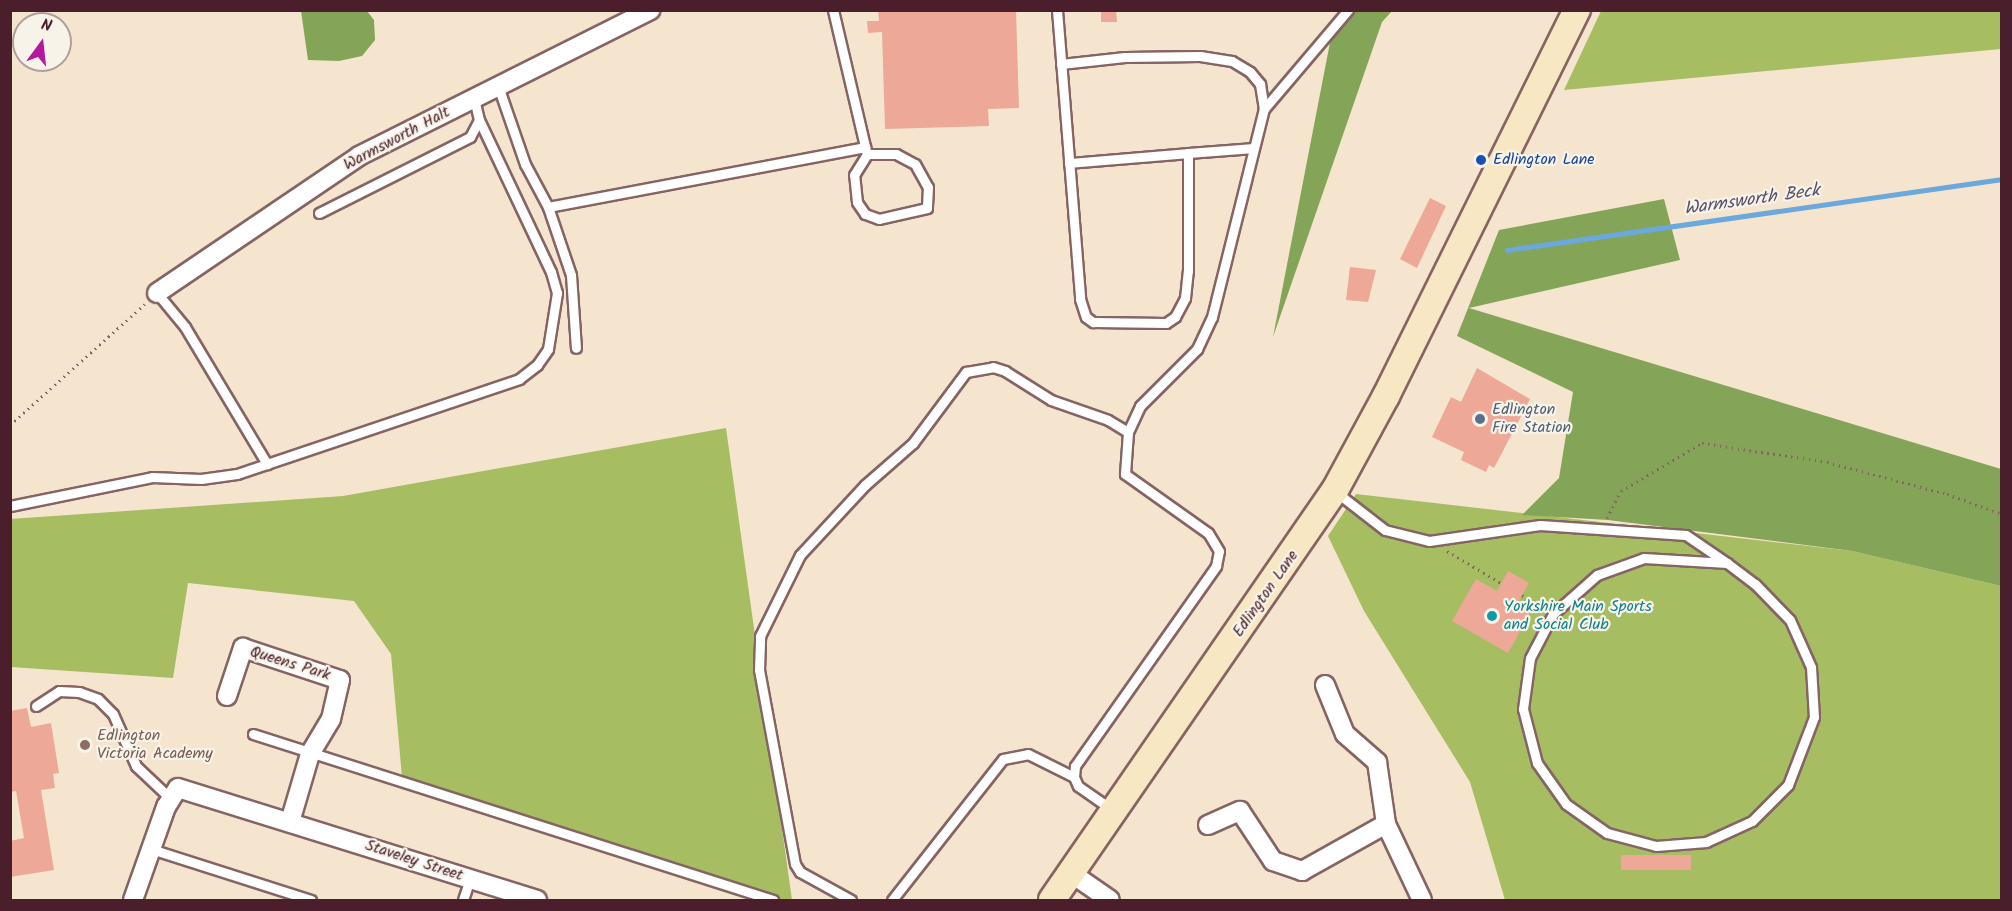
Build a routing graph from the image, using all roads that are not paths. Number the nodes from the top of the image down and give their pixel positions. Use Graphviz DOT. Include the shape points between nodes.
graph roads {
  1 [pos="651,10"];
  2 [pos="833,10"];
  3 [pos="1057,10"];
  4 [pos="1348,10"];
  5 [pos="1577,10"];
  6 [pos="1061,64"];
  7 [pos="498,86"];
  8 [pos="474,98"];
  9 [pos="1264,109"];
  10 [pos="479,120"];
  11 [pos="1254,148"];
  12 [pos="866,150"];
  13 [pos="1188,153"];
  14 [pos="1069,163"];
  15 [pos="548,207"];
  16 [pos="319,213"];
  17 [pos="157,293"];
  18 [pos="576,348"];
  19 [pos="1128,432"];
  20 [pos="267,464"];
  21 [pos="1335,490"];
  22 [pos="10,506"];
  23 [pos="1727,563"];
  24 [pos="1325,685"];
  25 [pos="227,696"];
  26 [pos="36,706"];
  27 [pos="253,734"];
  28 [pos="310,754"];
  29 [pos="1074,777"];
  30 [pos="170,798"];
  31 [pos="1114,811"];
  32 [pos="290,822"];
  33 [pos="1386,824"];
  34 [pos="1208,825"];
  35 [pos="151,849"];
  36 [pos="1071,873"];
  37 [pos="470,879"];
  38 [pos="134,900"];
  39 [pos="311,900"];
  40 [pos="463,900"];
  41 [pos="537,900"];
  42 [pos="773,900"];
  43 [pos="851,900"];
  44 [pos="892,900"];
  45 [pos="1052,900"];
  46 [pos="1110,900"];
  47 [pos="1422,900"];
  1 -- 7 [label="street, Warmsworth Halt"];
  2 -- 12 [label="lane"];
  3 -- 6 [label="lane"];
  4 -- 9 [label="lane"];
  5 -- 21 [label="main road, Edlington Lane" via="1386,396"];
  6 -- 9 [label="lane" via="1125,57 1232,61 1260,84"];
  6 -- 14 [label="lane"];
  7 -- 8 [label="street, Warmsworth Halt"];
  7 -- 15 [label="lane" via="525,164"];
  8 -- 10 [label="lane"];
  8 -- 17 [label="street, Warmsworth Halt" via="359,156"];
  9 -- 11 [label="lane"];
  10 -- 16 [label="lane" via="470,137"];
  10 -- 20 [label="lane" via="551,272 557,311 548,349 537,365 519,379"];
  11 -- 13 [label="lane"];
  11 -- 19 [label="lane" via="1212,317 1197,349 1140,406"];
  12 -- 12 [label="lane" via="854,175 857,202 865,214 879,219 927,208 928,187 915,164 896,154"];
  12 -- 15 [label="lane"];
  13 -- 14 [label="lane"];
  13 -- 14 [label="lane" via="1185,298 1182,309 1166,323 1101,324 1086,317 1080,299"];
  15 -- 18 [label="lane" via="571,275"];
  17 -- 20 [label="lane" via="185,327"];
  19 -- 29 [label="lane" via="1125,474 1208,533 1219,551 1216,566 1076,766"];
  19 -- 43 [label="lane" via="1108,420 1051,400 1005,371 993,367 966,372 913,443 865,485 800,555 760,636 759,670 795,864 800,872"];
  20 -- 22 [label="lane" via="212,479 152,477"];
  21 -- 23 [label="lane" via="1385,530 1429,541 1540,525 1686,534"];
  21 -- 31 [label="main road, Edlington Lane"];
  23 -- 23 [label="lane" via="1755,584 1790,620 1811,667 1814,717 1788,785 1752,821 1706,842 1656,846 1607,833 1566,804 1537,763 1523,709 1530,658 1552,614 1597,575 1644,558"];
  24 -- 33 [label="street" via="1345,734 1377,762"];
  25 -- 28 [label="street, Queens Park" via="243,648 340,680 331,719"];
  26 -- 30 [label="lane" via="59,691 80,692 98,699 113,714 136,766"];
  27 -- 28 [label="lane"];
  28 -- 32 [label="street"];
  28 -- 42 [label="lane"];
  29 -- 31 [label="lane" via="1078,786"];
  29 -- 44 [label="lane" via="1028,754 1003,759"];
  30 -- 32 [label="street, Staveley Street" via="178,788"];
  30 -- 35 [label="street"];
  31 -- 36 [label="main road, Edlington Lane"];
  32 -- 37 [label="street, Staveley Street"];
  33 -- 34 [label="street" via="1302,871 1273,861 1240,811"];
  33 -- 47 [label="street"];
  35 -- 38 [label="street"];
  35 -- 39 [label="lane"];
  36 -- 45 [label="main road, Edlington Lane"];
  36 -- 46 [label="street"];
  37 -- 40 [label="lane"];
  37 -- 41 [label="street, Staveley Street"];
}
